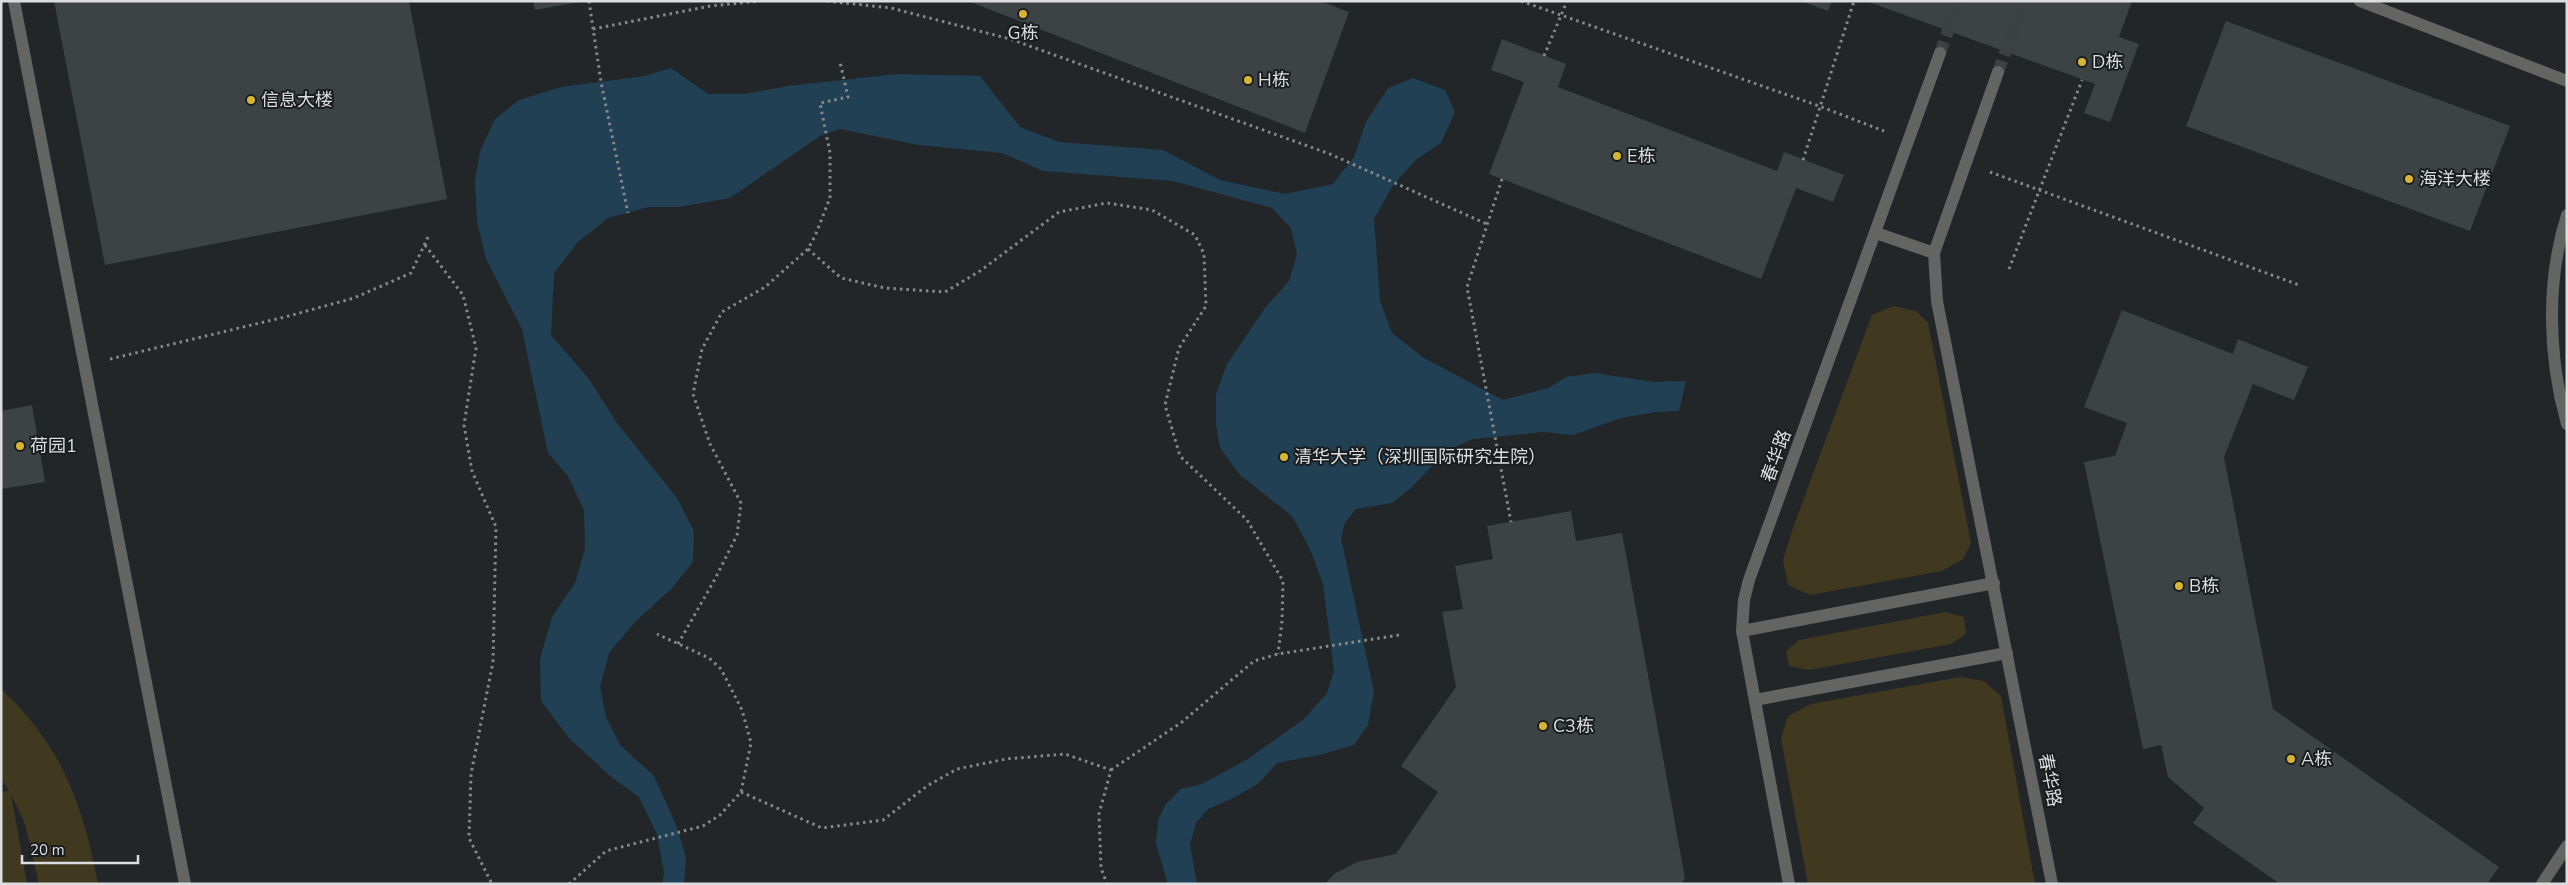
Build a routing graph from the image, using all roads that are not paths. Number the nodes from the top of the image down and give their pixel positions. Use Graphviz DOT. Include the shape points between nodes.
graph roads {
  1 [pos="14,1"];
  2 [pos="2360,1"];
  3 [pos="1940,53"];
  4 [pos="1998,72"];
  5 [pos="2567,81"];
  6 [pos="2567,214"];
  7 [pos="1876,233"];
  8 [pos="1934,253"];
  9 [pos="2567,424"];
  10 [pos="1994,583"];
  11 [pos="1742,631"];
  12 [pos="2007,653"];
  13 [pos="1755,700"];
  14 [pos="2567,846"];
  15 [pos="185,884"];
  16 [pos="1789,884"];
  17 [pos="2052,884"];
  18 [pos="2542,884"];
  1 -- 15 [label="street"];
  2 -- 5 [label="street"];
  3 -- 7 [label="street, 春华路"];
  4 -- 8 [label="street, 春华路"];
  6 -- 9 [label="street" via="2556,268 2552,316 2554,359"];
  7 -- 8 [label="street"];
  7 -- 11 [label="street, 春华路" via="1749,580"];
  8 -- 10 [label="street, 春华路" via="1936,301"];
  10 -- 11 [label="street"];
  10 -- 12 [label="street, 春华路"];
  11 -- 13 [label="street, 春华路"];
  12 -- 13 [label="street"];
  12 -- 17 [label="street, 春华路"];
  13 -- 16 [label="street, 春华路"];
  14 -- 18 [label="street"];
}
